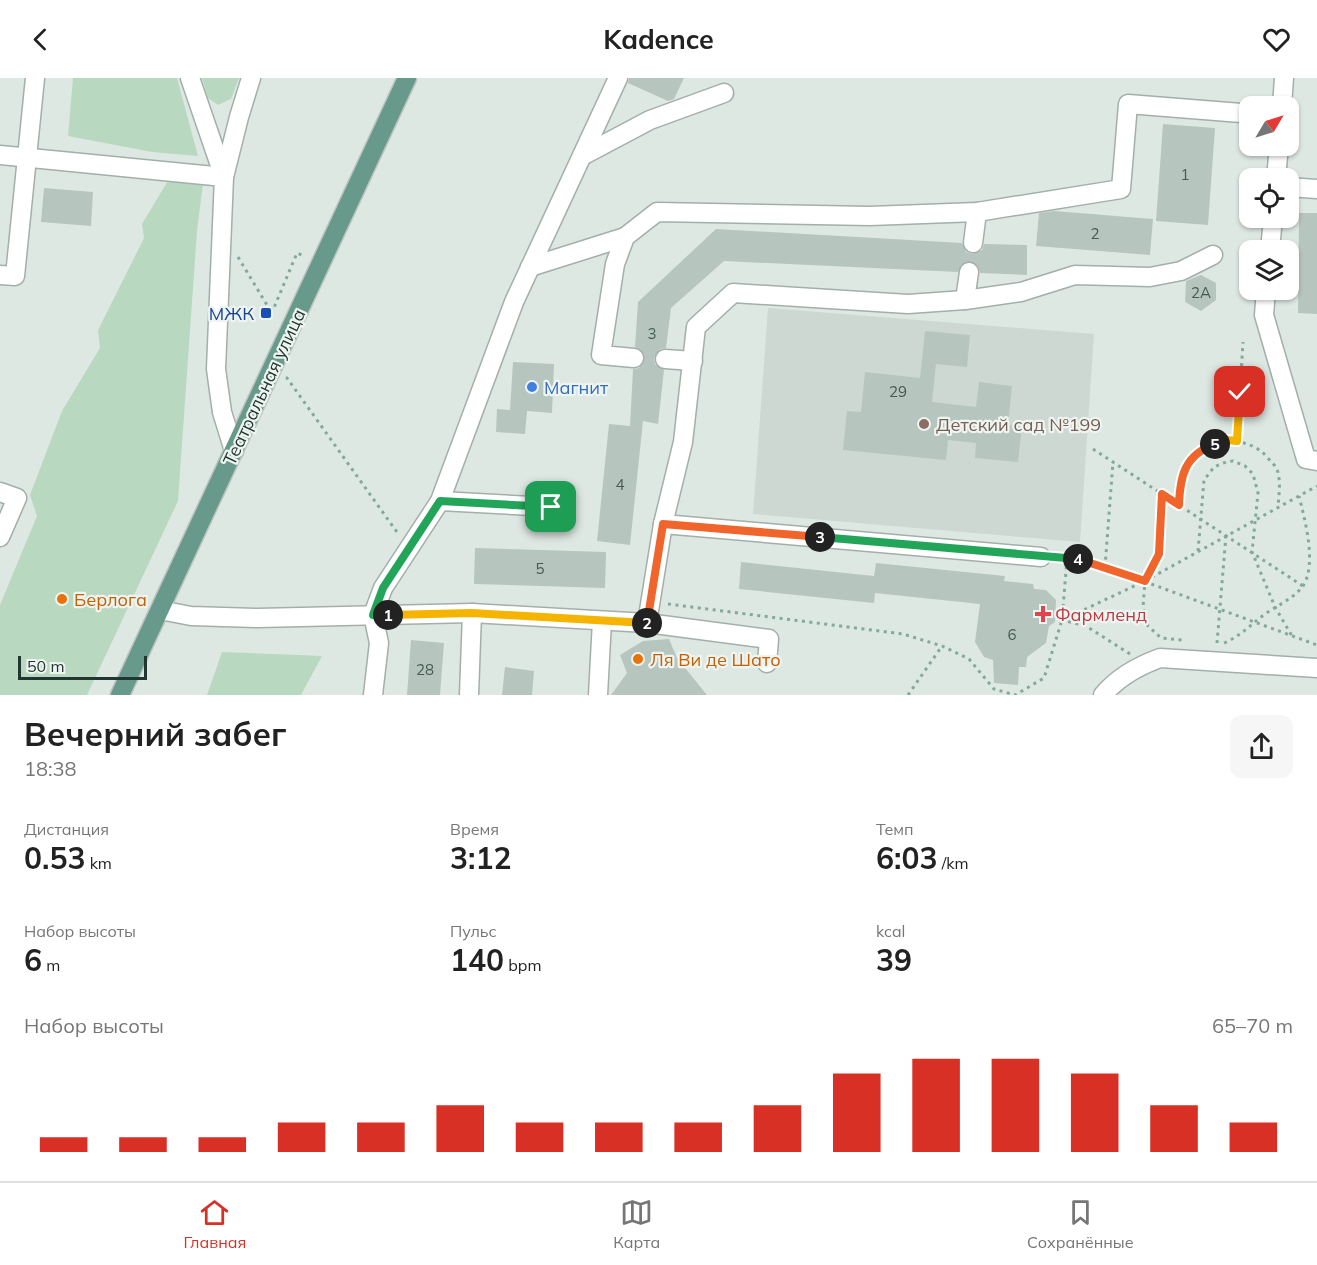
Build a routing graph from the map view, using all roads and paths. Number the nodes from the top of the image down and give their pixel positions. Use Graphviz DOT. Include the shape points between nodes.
graph roads {
  1 [pos="36,78"];
  2 [pos="190,78"];
  3 [pos="251,78"];
  4 [pos="407,78"];
  5 [pos="618,78"];
  6 [pos="1284,78"];
  7 [pos="724,93"];
  8 [pos="1283,96"];
  9 [pos="1239,113"];
  10 [pos="0,155"];
  11 [pos="582,156"];
  12 [pos="27,158"];
  13 [pos="224,177"];
  14 [pos="1299,188"];
  15 [pos="1317,189"];
  16 [pos="977,212"];
  17 [pos="624,237"];
  18 [pos="973,243"];
  19 [pos="1213,255"];
  20 [pos="234,256"];
  21 [pos="304,256"];
  22 [pos="530,267"];
  23 [pos="969,272"];
  24 [pos="0,275"];
  25 [pos="965,300"];
  26 [pos="1265,300"];
  27 [pos="1243,342"];
  28 [pos="634,357"];
  29 [pos="665,359"];
  30 [pos="693,361"];
  31 [pos="292,368"];
  32 [pos="1237,441"];
  33 [pos="1093,449"];
  34 [pos="234,450"];
  35 [pos="1317,461"];
  36 [pos="1113,462"];
  37 [pos="1317,486"];
  38 [pos="0,492"];
  39 [pos="1162,494"];
  40 [pos="1299,496"];
  41 [pos="440,501"];
  42 [pos="1179,505"];
  43 [pos="551,507"];
  44 [pos="1278,507"];
  45 [pos="1201,519"];
  46 [pos="1255,519"];
  47 [pos="663,524"];
  48 [pos="1226,535"];
  49 [pos="0,537"];
  50 [pos="409,549"];
  51 [pos="1198,551"];
  52 [pos="1252,552"];
  53 [pos="1041,557"];
  54 [pos="1067,559"];
  55 [pos="1105,567"];
  56 [pos="1145,581"];
  57 [pos="1303,586"];
  58 [pos="650,602"];
  59 [pos="1275,607"];
  60 [pos="1221,609"];
  61 [pos="160,610"];
  62 [pos="472,613"];
  63 [pos="373,615"];
  64 [pos="1062,620"];
  65 [pos="602,621"];
  66 [pos="1255,622"];
  67 [pos="647,623"];
  68 [pos="1292,636"];
  69 [pos="1184,640"];
  70 [pos="1206,642"];
  71 [pos="1217,643"];
  72 [pos="1317,645"];
  73 [pos="942,646"];
  74 [pos="767,663"];
  75 [pos="1140,665"];
  76 [pos="1317,668"];
  77 [pos="120,695"];
  78 [pos="373,695"];
  79 [pos="469,695"];
  80 [pos="598,695"];
  81 [pos="908,695"];
  82 [pos="1103,695"];
  1 -- 12 [label="street"];
  2 -- 13 [label="street"];
  3 -- 13 [label="street"];
  4 -- 34 [label="main road, Театральная улица"];
  5 -- 11 [label="street"];
  6 -- 8 [label="street"];
  7 -- 11 [label="street" via="650,120"];
  9 -- 16 [label="street" via="1128,104 1121,189"];
  10 -- 12 [label="street"];
  11 -- 22 [label="street"];
  12 -- 13 [label="street"];
  12 -- 24 [label="street" via="15,276"];
  13 -- 34 [label="street" via="216,369 222,412"];
  14 -- 15 [label="street"];
  16 -- 17 [label="street" via="870,216 657,212"];
  16 -- 18 [label="street"];
  17 -- 22 [label="street"];
  17 -- 28 [label="street" via="615,264 601,356"];
  19 -- 25 [label="street" via="1181,272 1150,277 1075,275 1021,292"];
  20 -- 21 [label="path" via="239,257 273,310 297,253"];
  22 -- 41 [label="street"];
  23 -- 25 [label="street"];
  25 -- 30 [label="street" via="908,304 733,293 696,327"];
  26 -- 35 [label="street" via="1264,315 1306,459"];
  27 -- 32 [label="path"];
  29 -- 30 [label="street"];
  30 -- 47 [label="street" via="683,442"];
  31 -- 50 [label="path" via="287,378"];
  32 -- 42 [label="path" via="1227,440 1195,455 1185,469"];
  32 -- 44 [label="path" via="1262,451 1276,468 1280,484"];
  33 -- 36 [label="path"];
  34 -- 61 [label="main road, Театральная улица"];
  36 -- 39 [label="path"];
  36 -- 55 [label="path"];
  37 -- 40 [label="path"];
  38 -- 49 [label="street" via="17,498"];
  39 -- 42 [label="path"];
  39 -- 56 [label="path" via="1159,554"];
  40 -- 44 [label="path"];
  40 -- 57 [label="path" via="1309,533 1310,565"];
  41 -- 43 [label="street"];
  41 -- 50 [label="street"];
  42 -- 45 [label="path"];
  44 -- 46 [label="path"];
  45 -- 46 [label="path" via="1204,480 1214,467 1233,461 1253,474 1258,493"];
  45 -- 48 [label="path"];
  45 -- 51 [label="path"];
  46 -- 48 [label="path"];
  46 -- 52 [label="path"];
  47 -- 53 [label="street"];
  47 -- 58 [label="street"];
  48 -- 51 [label="path"];
  48 -- 52 [label="path"];
  48 -- 60 [label="path"];
  50 -- 63 [label="street" via="383,588"];
  51 -- 56 [label="path"];
  52 -- 57 [label="path"];
  52 -- 59 [label="path"];
  53 -- 54 [label="path"];
  54 -- 55 [label="path"];
  54 -- 64 [label="path"];
  55 -- 56 [label="path"];
  56 -- 60 [label="path"];
  56 -- 64 [label="path"];
  56 -- 69 [label="path" via="1143,607 1148,626 1161,638"];
  57 -- 59 [label="path"];
  58 -- 67 [label="street"];
  58 -- 73 [label="path" via="903,634"];
  59 -- 66 [label="path"];
  59 -- 68 [label="path"];
  60 -- 66 [label="path"];
  60 -- 71 [label="path"];
  61 -- 63 [label="street" via="202,617"];
  61 -- 77 [label="main road, Театральная улица"];
  62 -- 63 [label="street"];
  62 -- 65 [label="street"];
  62 -- 79 [label="street"];
  63 -- 78 [label="street" via="380,643"];
  64 -- 73 [label="path" via="1044,678 1015,695 994,689 969,659"];
  64 -- 75 [label="path" via="1086,626 1127,651"];
  65 -- 67 [label="street"];
  65 -- 80 [label="street"];
  66 -- 68 [label="path"];
  66 -- 71 [label="path" via="1242,634"];
  67 -- 74 [label="street" via="769,639"];
  68 -- 72 [label="path"];
  70 -- 71 [label="path"];
  73 -- 81 [label="path"];
  75 -- 76 [label="street" via="1160,658"];
  75 -- 82 [label="street"];
}
